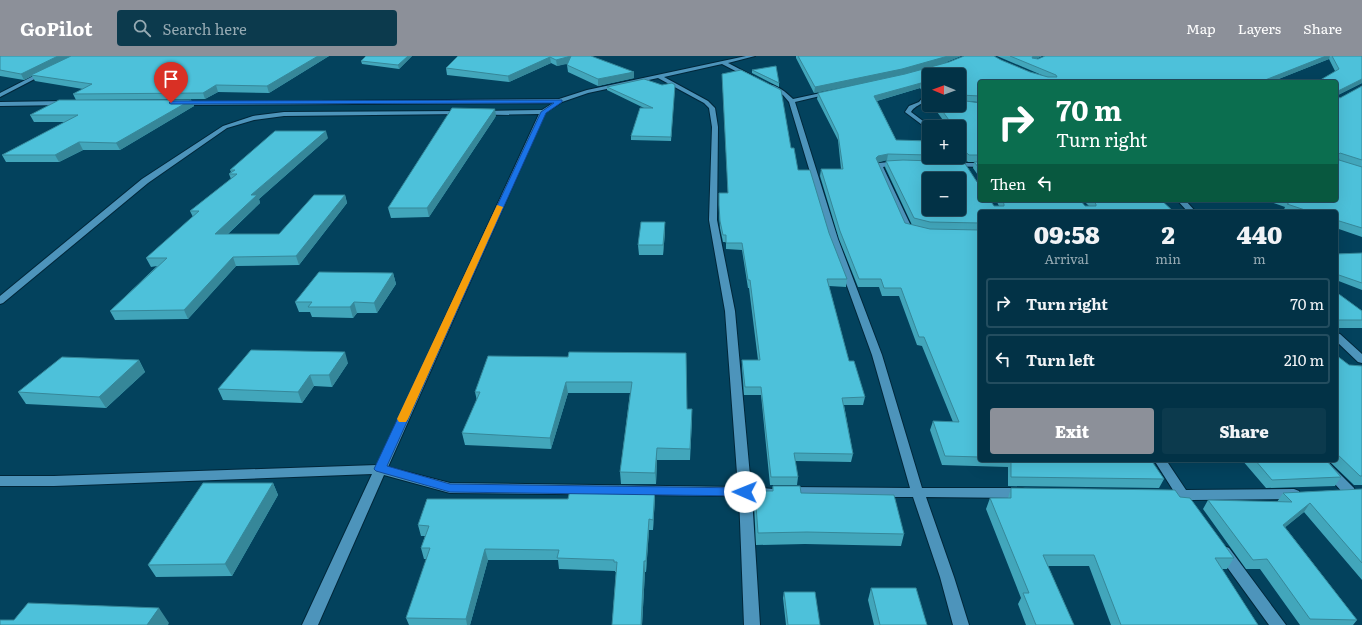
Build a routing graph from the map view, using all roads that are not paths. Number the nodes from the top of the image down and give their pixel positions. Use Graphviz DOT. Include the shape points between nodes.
graph roads {
  1 [pos="753,56"];
  2 [pos="722,62"];
  3 [pos="52,69"];
  4 [pos="660,77"];
  5 [pos="757,80"];
  6 [pos="764,83"];
  7 [pos="842,90"];
  8 [pos="0,95"];
  9 [pos="560,101"];
  10 [pos="792,101"];
  11 [pos="71,103"];
  12 [pos="174,103"];
  13 [pos="0,104"];
  14 [pos="921,104"];
  15 [pos="544,112"];
  16 [pos="922,123"];
  17 [pos="910,163"];
  18 [pos="965,164"];
  19 [pos="978,165"];
  20 [pos="942,166"];
  21 [pos="967,167"];
  22 [pos="1183,202"];
  23 [pos="1190,210"];
  24 [pos="922,231"];
  25 [pos="0,301"];
  26 [pos="1338,338"];
  27 [pos="1362,360"];
  28 [pos="1161,462"];
  29 [pos="1321,462"];
  30 [pos="380,469"];
  31 [pos="0,481"];
  32 [pos="1349,491"];
  33 [pos="1362,491"];
  34 [pos="745,492"];
  35 [pos="917,492"];
  36 [pos="1334,492"];
  37 [pos="1034,493"];
  38 [pos="1306,494"];
  39 [pos="1152,495"];
  40 [pos="1183,495"];
  41 [pos="1192,508"];
  42 [pos="1214,539"];
  43 [pos="310,625"];
  44 [pos="752,625"];
  45 [pos="961,625"];
  46 [pos="1278,625"];
  1 -- 2 [label="street"];
  2 -- 4 [label="street"];
  2 -- 5 [label="street"];
  3 -- 8 [label="street"];
  4 -- 9 [label="street" via="587,92"];
  4 -- 34 [label="street" via="706,102 714,112 713,220 730,311"];
  6 -- 10 [label="street" via="785,94"];
  7 -- 10 [label="street"];
  9 -- 12 [label="street"];
  9 -- 15 [label="street"];
  10 -- 35 [label="street" via="834,239 877,355"];
  11 -- 13 [label="street"];
  14 -- 16 [label="street" via="911,107 908,112"];
  15 -- 25 [label="street" via="289,114 236,122 145,180"];
  15 -- 30 [label="street"];
  17 -- 24 [label="street" via="894,162 879,165 908,228"];
  18 -- 21 [label="street"];
  19 -- 21 [label="street"];
  20 -- 21 [label="street"];
  22 -- 23 [label="street"];
  26 -- 27 [label="street"];
  28 -- 40 [label="street"];
  29 -- 32 [label="street"];
  30 -- 31 [label="street"];
  30 -- 34 [label="street" via="450,488"];
  30 -- 43 [label="street"];
  32 -- 33 [label="street"];
  32 -- 36 [label="street"];
  34 -- 35 [label="street"];
  34 -- 44 [label="street"];
  35 -- 37 [label="street"];
  35 -- 45 [label="street"];
  38 -- 40 [label="street"];
  39 -- 40 [label="street"];
  40 -- 41 [label="street"];
  42 -- 46 [label="street"];
}
